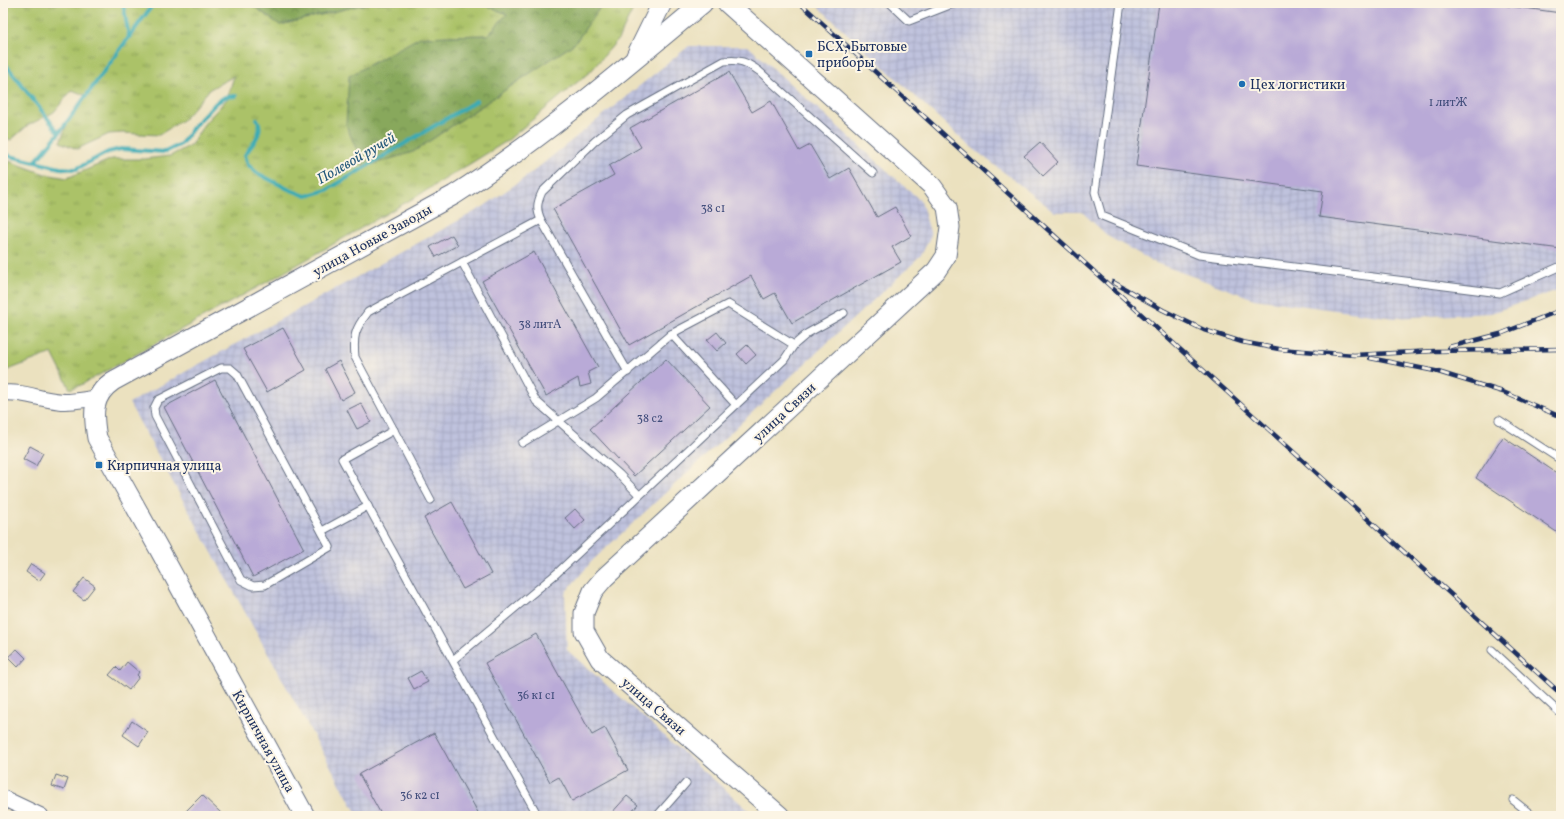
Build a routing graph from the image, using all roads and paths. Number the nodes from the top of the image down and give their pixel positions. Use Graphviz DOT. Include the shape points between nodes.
graph roads {
  1 [pos="662,3"];
  2 [pos="703,3"];
  3 [pos="727,3"];
  4 [pos="890,3"];
  5 [pos="955,3"];
  6 [pos="1121,3"];
  7 [pos="634,61"];
  8 [pos="873,173"];
  9 [pos="541,220"];
  10 [pos="462,262"];
  11 [pos="1561,266"];
  12 [pos="844,313"];
  13 [pos="671,334"];
  14 [pos="794,345"];
  15 [pos="628,372"];
  16 [pos="3,393"];
  17 [pos="96,404"];
  18 [pos="736,405"];
  19 [pos="1499,420"];
  20 [pos="559,421"];
  21 [pos="394,430"];
  22 [pos="522,443"];
  23 [pos="1561,460"];
  24 [pos="639,495"];
  25 [pos="431,500"];
  26 [pos="368,506"];
  27 [pos="322,532"];
  28 [pos="1492,650"];
  29 [pos="452,660"];
  30 [pos="1561,714"];
  31 [pos="686,783"];
  32 [pos="3,798"];
  33 [pos="1513,800"];
  34 [pos="41,816"];
  35 [pos="305,816"];
  36 [pos="538,816"];
  37 [pos="657,816"];
  38 [pos="780,816"];
  39 [pos="1533,816"];
  1 -- 7 [label="street, улица Новые Заводы"];
  2 -- 7 [label="street, улица Новые Заводы"];
  3 -- 38 [label="street, улица Связи" via="932,186 947,207 950,228 946,256 936,270 604,578 593,591 584,613 584,631 600,660"];
  4 -- 5 [label="lane" via="909,21"];
  6 -- 11 [label="lane" via="1095,192 1102,216 1199,255 1500,293"];
  7 -- 17 [label="street, улица Новые Заводы" via="515,154 454,195 113,381 106,386"];
  8 -- 9 [label="lane" via="759,71 748,64 730,60 627,115 595,141 542,192 537,210"];
  9 -- 10 [label="lane"];
  9 -- 15 [label="lane"];
  10 -- 20 [label="lane" via="536,401"];
  10 -- 21 [label="lane" via="368,312 357,326 353,342 355,357"];
  12 -- 14 [label="lane" via="808,333"];
  13 -- 14 [label="lane" via="728,304"];
  13 -- 15 [label="lane"];
  13 -- 18 [label="lane"];
  14 -- 18 [label="lane" via="784,360"];
  15 -- 20 [label="lane" via="596,398"];
  16 -- 17 [label="street" via="23,393 59,402"];
  17 -- 35 [label="street, Кирпичная улица" via="94,420 97,438"];
  18 -- 24 [label="lane"];
  19 -- 23 [label="lane"];
  20 -- 22 [label="lane"];
  20 -- 24 [label="lane"];
  21 -- 25 [label="lane"];
  21 -- 26 [label="lane" via="342,459"];
  24 -- 29 [label="lane" via="557,573"];
  26 -- 27 [label="lane"];
  26 -- 29 [label="lane"];
  27 -- 27 [label="lane" via="330,547 265,585 253,586 241,580 155,416 154,408 158,400 221,368 230,368 237,374"];
  28 -- 30 [label="lane"];
  29 -- 36 [label="lane"];
  31 -- 37 [label="lane"];
  32 -- 34 [label="street"];
  33 -- 39 [label="lane"];
}
